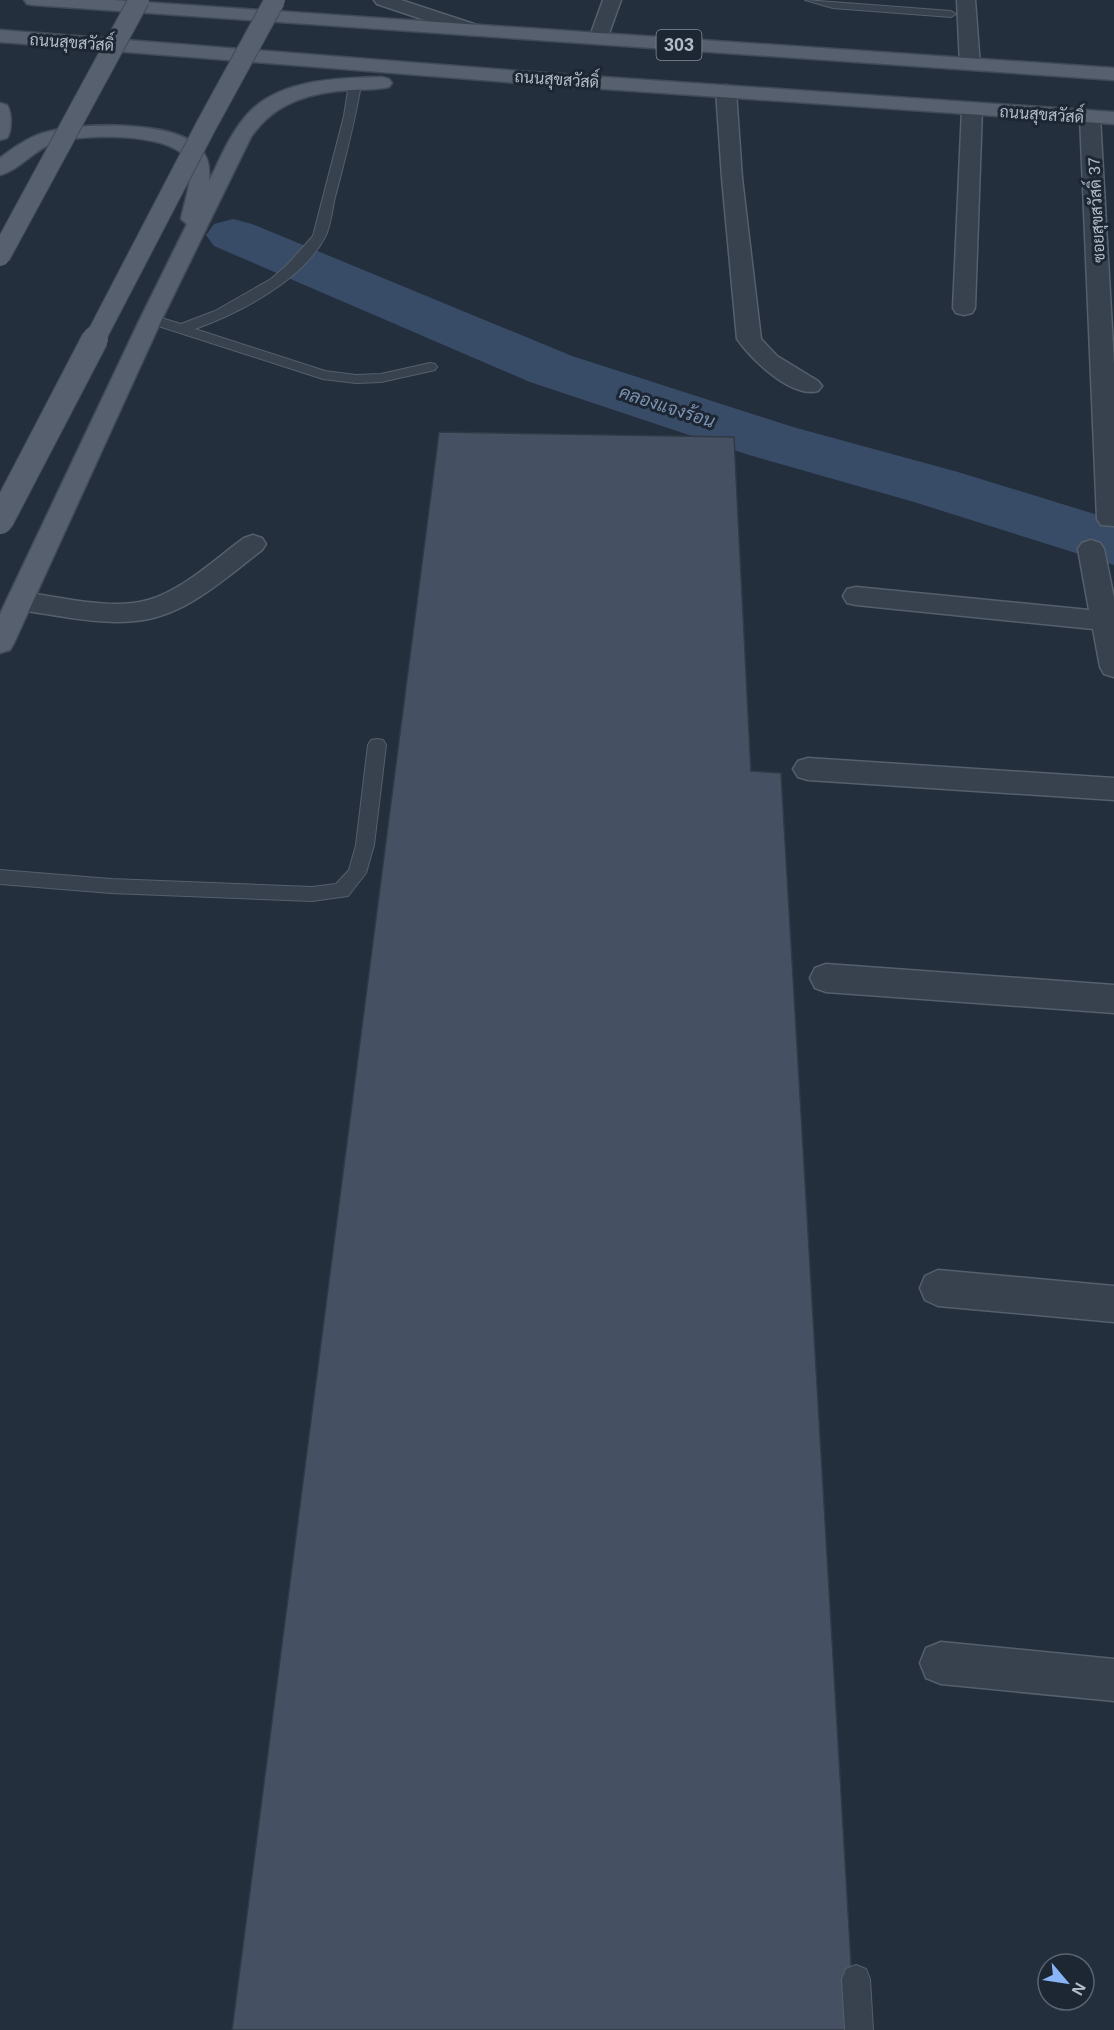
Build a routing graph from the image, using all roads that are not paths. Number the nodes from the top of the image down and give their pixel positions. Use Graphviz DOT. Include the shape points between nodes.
graph roads {
  1 [pos="33,0"];
  2 [pos="139,0"];
  3 [pos="158,0"];
  4 [pos="275,0"];
  5 [pos="382,0"];
  6 [pos="612,0"];
  7 [pos="810,0"];
  8 [pos="966,0"];
  9 [pos="951,7"];
  10 [pos="244,14"];
  11 [pos="476,31"];
  12 [pos="0,36"];
  13 [pos="598,39"];
  14 [pos="961,65"];
  15 [pos="1114,74"];
  16 [pos="531,78"];
  17 [pos="355,84"];
  18 [pos="726,91"];
  19 [pos="0,109"];
  20 [pos="972,109"];
  21 [pos="1090,117"];
  22 [pos="1114,118"];
  23 [pos="0,134"];
  24 [pos="0,169"];
  25 [pos="189,245"];
  26 [pos="0,256"];
  27 [pos="964,308"];
  28 [pos="152,319"];
  29 [pos="181,329"];
  30 [pos="430,366"];
  31 [pos="810,386"];
  32 [pos="1110,519"];
  33 [pos="0,521"];
  34 [pos="253,544"];
  35 [pos="1091,549"];
  36 [pos="856,596"];
  37 [pos="20,600"];
  38 [pos="1104,621"];
  39 [pos="0,643"];
  40 [pos="1114,667"];
  41 [pos="377,745"];
  42 [pos="808,769"];
  43 [pos="1114,789"];
  44 [pos="0,877"];
  45 [pos="826,978"];
  46 [pos="1114,999"];
  47 [pos="938,1288"];
  48 [pos="1114,1304"];
  49 [pos="941,1663"];
  50 [pos="1114,1680"];
  51 [pos="856,1979"];
  52 [pos="859,2030"];
  1 -- 10 [label="main road, 303"];
  2 -- 26 [label="main road, bridge"];
  3 -- 10 [label="main road"];
  4 -- 33 [label="main road, bridge"];
  5 -- 11 [label="street"];
  6 -- 13 [label="street"];
  7 -- 9 [label="lane" via="833,5"];
  8 -- 14 [label="street"];
  9 -- 14 [label="street"];
  10 -- 11 [label="main road, 303"];
  11 -- 13 [label="main road, 303"];
  12 -- 16 [label="main road, ถนนสุขสวัสดิ์ / 303"];
  13 -- 14 [label="main road, 303"];
  14 -- 15 [label="main road, 303"];
  16 -- 17 [label="main road"];
  16 -- 18 [label="main road, ถนนสุขสวัสดิ์ / 303"];
  17 -- 25 [label="main road" via="294,94 257,115 241,137"];
  17 -- 29 [label="lane" via="320,236 309,251 246,303"];
  18 -- 20 [label="main road, ถนนสุขสวัสดิ์ / 303"];
  18 -- 31 [label="street" via="749,339 774,366"];
  19 -- 23 [label="main road"];
  20 -- 21 [label="main road, ถนนสุขสวัสดิ์ / 303"];
  20 -- 27 [label="street"];
  21 -- 22 [label="main road, ถนนสุขสวัสดิ์ / 303"];
  21 -- 32 [label="street, ซอยสุขสวัสดิ์ 37"];
  24 -- 25 [label="main road" via="50,137 77,132 156,135 179,142 192,150 200,164"];
  25 -- 28 [label="main road"];
  28 -- 29 [label="lane"];
  28 -- 37 [label="main road"];
  29 -- 30 [label="lane" via="323,375 381,378"];
  34 -- 37 [label="street" via="174,600 148,610 113,612"];
  35 -- 38 [label="street"];
  36 -- 38 [label="street"];
  37 -- 39 [label="main road"];
  38 -- 40 [label="street"];
  41 -- 44 [label="lane" via="365,845 357,873 340,891 312,894 111,886"];
  42 -- 43 [label="street"];
  45 -- 46 [label="street"];
  47 -- 48 [label="street"];
  49 -- 50 [label="street"];
  51 -- 52 [label="lane"];
}
